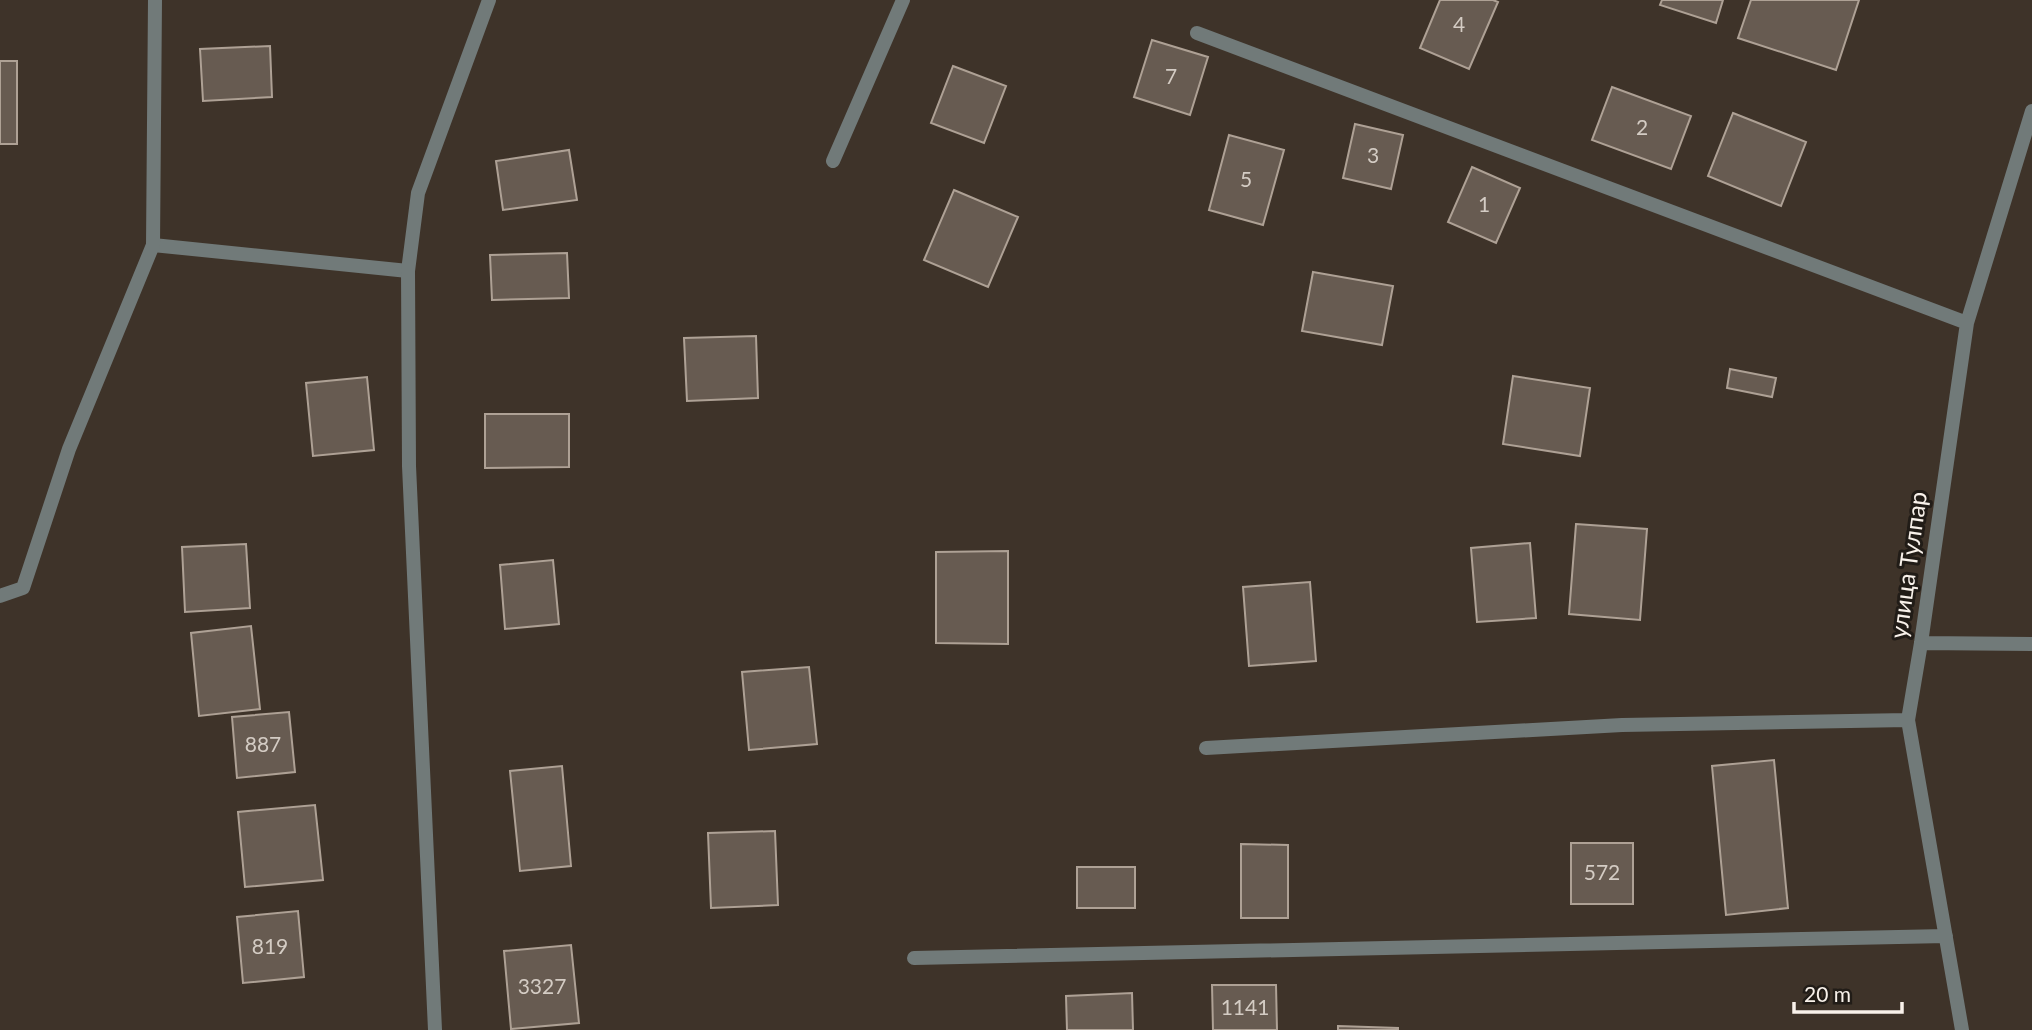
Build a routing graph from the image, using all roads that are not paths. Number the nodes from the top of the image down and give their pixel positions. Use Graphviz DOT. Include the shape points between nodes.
graph roads {
  1 [pos="155,0"];
  2 [pos="489,0"];
  3 [pos="903,0"];
  4 [pos="1197,33"];
  5 [pos="2032,111"];
  6 [pos="833,161"];
  7 [pos="153,245"];
  8 [pos="408,271"];
  9 [pos="1967,323"];
  10 [pos="0,596"];
  11 [pos="1921,643"];
  12 [pos="2032,644"];
  13 [pos="1908,720"];
  14 [pos="1206,748"];
  15 [pos="1946,936"];
  16 [pos="914,958"];
  17 [pos="435,1030"];
  18 [pos="1962,1030"];
  1 -- 7 [label="street"];
  2 -- 8 [label="street" via="418,193"];
  3 -- 6 [label="street"];
  4 -- 9 [label="street"];
  5 -- 9 [label="street, улица Тулпар"];
  7 -- 8 [label="street"];
  7 -- 10 [label="street" via="69,449 23,588"];
  8 -- 17 [label="street" via="409,466"];
  9 -- 11 [label="street, улица Тулпар"];
  11 -- 12 [label="street"];
  11 -- 13 [label="street, улица Тулпар"];
  13 -- 14 [label="street" via="1622,725"];
  13 -- 15 [label="street, улица Тулпар"];
  15 -- 16 [label="street"];
  15 -- 18 [label="street, улица Тулпар"];
}
